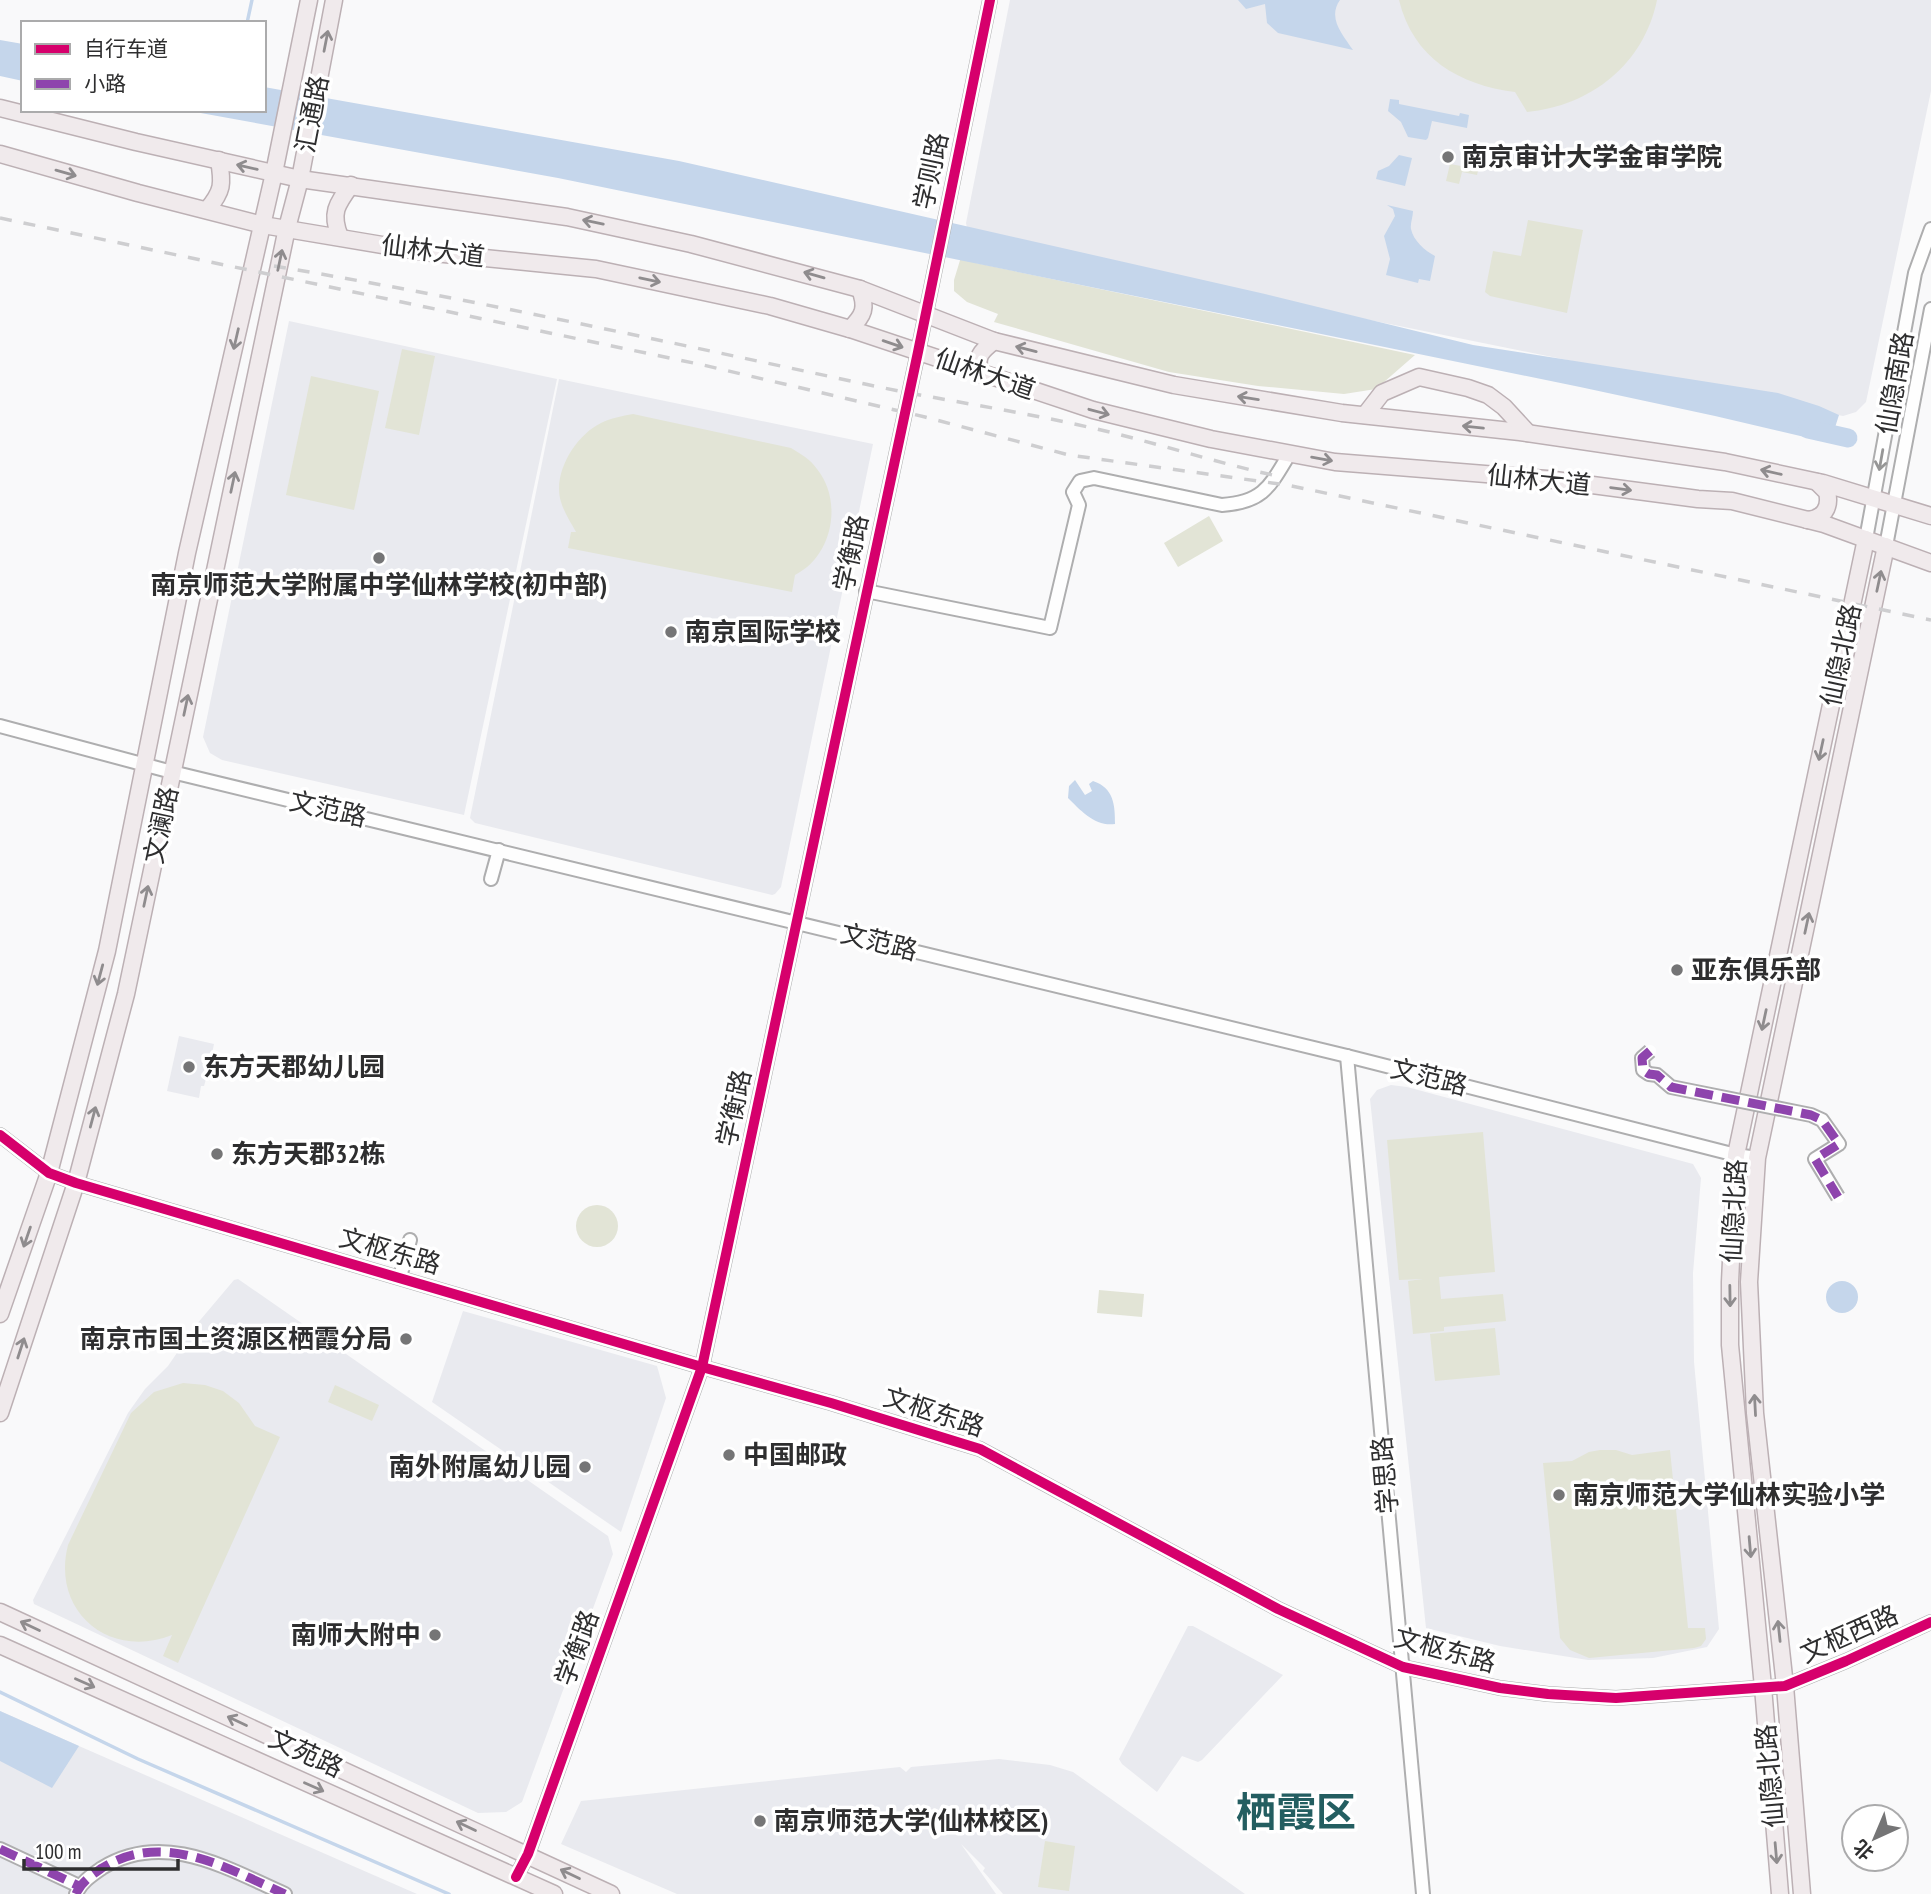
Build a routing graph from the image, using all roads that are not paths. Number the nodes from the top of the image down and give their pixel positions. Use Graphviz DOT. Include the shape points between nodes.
graph roads {
  1 [pos="309,0"];
  2 [pos="334,0"];
  3 [pos="989,0"];
  4 [pos="0,108"];
  5 [pos="0,154"];
  6 [pos="219,160"];
  7 [pos="274,173"];
  8 [pos="300,178"];
  9 [pos="351,185"];
  10 [pos="207,210"];
  11 [pos="263,225"];
  12 [pos="287,228"];
  13 [pos="1931,229"];
  14 [pos="340,237"];
  15 [pos="860,289"];
  16 [pos="1931,309"];
  17 [pos="924,314"];
  18 [pos="850,329"];
  19 [pos="994,341"];
  20 [pos="918,352"];
  21 [pos="980,374"];
  22 [pos="1365,415"];
  23 [pos="1528,433"];
  24 [pos="1290,453"];
  25 [pos="1816,482"];
  26 [pos="1874,500"];
  27 [pos="1895,505"];
  28 [pos="1931,516"];
  29 [pos="1807,520"];
  30 [pos="1866,539"];
  31 [pos="1886,546"];
  32 [pos="1931,563"];
  33 [pos="866,591"];
  34 [pos="0,726"];
  35 [pos="145,764"];
  36 [pos="172,772"];
  37 [pos="499,850"];
  38 [pos="491,879"];
  39 [pos="797,922"];
  40 [pos="1650,1051"];
  41 [pos="1347,1056"];
  42 [pos="0,1135"];
  43 [pos="1736,1155"];
  44 [pos="1757,1158"];
  45 [pos="49,1173"];
  46 [pos="76,1183"];
  47 [pos="1838,1197"];
  48 [pos="410,1240"];
  49 [pos="400,1277"];
  50 [pos="0,1314"];
  51 [pos="702,1367"];
  52 [pos="0,1413"];
  53 [pos="0,1612"];
  54 [pos="1931,1622"];
  55 [pos="0,1645"];
  56 [pos="1403,1667"];
  57 [pos="1785,1686"];
  58 [pos="1763,1687"];
  59 [pos="0,1849"];
  60 [pos="528,1854"];
  61 [pos="516,1877"];
  62 [pos="78,1890"];
  63 [pos="285,1894"];
  64 [pos="554,1894"];
  65 [pos="611,1894"];
  66 [pos="1423,1894"];
  67 [pos="1780,1894"];
  68 [pos="1802,1894"];
  1 -- 7 [label="main road, 汇通路"];
  8 -- 2 [label="main road, 汇通路, one-way"];
  3 -- 17 [label="street, 学则路"];
  4 -- 6 [label="main road, 仙林大道"];
  5 -- 10 [label="main road, 仙林大道, one-way"];
  7 -- 6 [label="main road, 仙林大道, one-way"];
  6 -- 10 [label="main road" via="219,196"];
  7 -- 8 [label="main road, 仙林大道"];
  7 -- 11 [label="main road, 汇通路"];
  8 -- 9 [label="main road, 仙林大道"];
  8 -- 12 [label="main road, 汇通路"];
  9 -- 14 [label="main road" via="337,205 334,223"];
  15 -- 9 [label="main road, 仙林大道, one-way" via="567,217"];
  10 -- 11 [label="main road, 仙林大道"];
  11 -- 12 [label="main road, 仙林大道"];
  11 -- 35 [label="main road, 文澜路, one-way" via="187,553"];
  12 -- 14 [label="main road, 仙林大道"];
  36 -- 12 [label="main road, 文澜路, one-way"];
  13 -- 26 [label="street, 仙隐南路, one-way" via="1915,273"];
  14 -- 18 [label="main road, 仙林大道, one-way" via="424,252 596,269 770,306"];
  15 -- 17 [label="main road, 仙林大道"];
  15 -- 18 [label="main road" via="863,317"];
  16 -- 27 [label="street, 仙隐南路"];
  17 -- 19 [label="main road, 仙林大道"];
  17 -- 20 [label="street, 学则路"];
  18 -- 20 [label="main road, 仙林大道, one-way"];
  19 -- 21 [label="main road" via="977,360"];
  22 -- 19 [label="main road, 仙林大道, one-way" via="1174,385"];
  20 -- 21 [label="main road, 仙林大道"];
  20 -- 33 [label="street, 学衡路"];
  21 -- 24 [label="main road, 仙林大道, one-way" via="1093,410"];
  23 -- 22 [label="main road, 仙林大道, one-way"];
  22 -- 23 [label="main road" via="1382,393 1419,377 1488,395"];
  25 -- 23 [label="main road, 仙林大道, one-way" via="1725,462"];
  24 -- 29 [label="main road, 仙林大道, one-way" via="1335,462 1547,479 1732,501"];
  24 -- 33 [label="street" via="1268,489 1236,504 1094,478 1080,481 1074,488 1079,505 1050,628"];
  25 -- 26 [label="main road, 仙林大道"];
  25 -- 29 [label="main road" via="1827,492 1828,507 1822,515"];
  26 -- 27 [label="main road, 仙林大道"];
  26 -- 30 [label="street, 仙隐南路"];
  27 -- 28 [label="main road, 仙林大道"];
  27 -- 31 [label="street, 仙隐南路"];
  29 -- 30 [label="main road, 仙林大道"];
  30 -- 31 [label="main road, 仙林大道"];
  30 -- 43 [label="main road, 仙隐北路, one-way"];
  31 -- 32 [label="main road, 仙林大道"];
  44 -- 31 [label="main road, 仙隐北路, one-way"];
  33 -- 39 [label="street, 学衡路"];
  34 -- 35 [label="street, 文范路"];
  35 -- 36 [label="street, 文范路"];
  35 -- 45 [label="main road, 文澜路, one-way" via="107,951"];
  36 -- 37 [label="street, 文范路"];
  46 -- 36 [label="main road, 文澜路, one-way" via="126,994"];
  37 -- 38 [label="street"];
  37 -- 39 [label="street, 文范路"];
  39 -- 41 [label="street, 文范路"];
  39 -- 51 [label="street, 学衡路"];
  40 -- 47 [label="street, bridge" via="1642,1058 1643,1070 1671,1087 1822,1120 1839,1144 1815,1160"];
  41 -- 43 [label="street, 文范路"];
  41 -- 56 [label="street, 学思路"];
  42 -- 45 [label="street, 文枢东路"];
  43 -- 44 [label="street, 文范路"];
  43 -- 58 [label="main road, 仙隐北路, one-way" via="1730,1345"];
  57 -- 44 [label="main road, 仙隐北路, one-way" via="1755,1413 1749,1282"];
  45 -- 46 [label="street, 文枢东路"];
  45 -- 50 [label="main road, 文澜路, one-way"];
  46 -- 49 [label="street, 文枢东路"];
  52 -- 46 [label="main road, 文澜路, one-way"];
  48 -- 49 [label="street"];
  49 -- 51 [label="street, 文枢东路"];
  51 -- 56 [label="street, 文枢东路" via="980,1449 1278,1609"];
  51 -- 60 [label="street, 学衡路"];
  60 -- 53 [label="main road, 文苑路, one-way"];
  54 -- 57 [label="street, 文枢西路"];
  55 -- 61 [label="main road, 文苑路, one-way"];
  56 -- 58 [label="street, 文枢东路" via="1500,1688 1602,1698"];
  56 -- 66 [label="street, 学思路"];
  57 -- 58 [label="street, 文枢东路"];
  57 -- 68 [label="main road, 仙隐北路"];
  58 -- 67 [label="main road, 仙隐北路, one-way"];
  59 -- 62 [label="street"];
  60 -- 61 [label="street, 学衡路"];
  65 -- 60 [label="main road, 文苑路, one-way"];
  61 -- 64 [label="main road, 文苑路"];
  62 -- 63 [label="street" via="91,1875 118,1858 150,1850 184,1853"];
}
